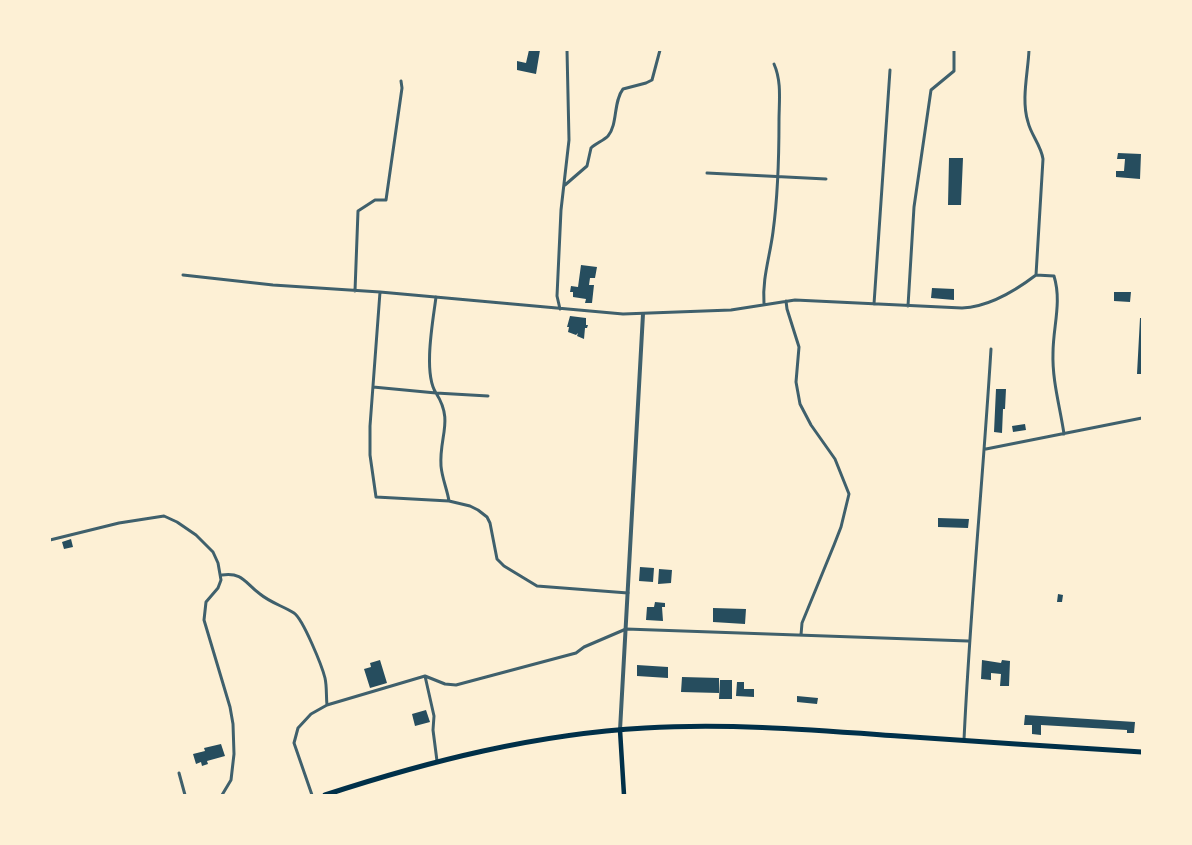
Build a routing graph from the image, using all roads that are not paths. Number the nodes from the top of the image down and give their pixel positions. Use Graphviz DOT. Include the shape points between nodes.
graph roads {
  1 [pos="567,50"];
  2 [pos="660,50"];
  3 [pos="954,50"];
  4 [pos="1030,50"];
  5 [pos="774,64"];
  6 [pos="890,70"];
  7 [pos="401,81"];
  8 [pos="707,173"];
  9 [pos="779,176"];
  10 [pos="826,179"];
  11 [pos="564,185"];
  12 [pos="183,275"];
  13 [pos="1036,275"];
  14 [pos="355,291"];
  15 [pos="380,292"];
  16 [pos="436,297"];
  17 [pos="786,301"];
  18 [pos="764,304"];
  19 [pos="874,304"];
  20 [pos="908,306"];
  21 [pos="560,309"];
  22 [pos="643,314"];
  23 [pos="991,349"];
  24 [pos="373,387"];
  25 [pos="436,393"];
  26 [pos="488,396"];
  27 [pos="1142,418"];
  28 [pos="1064,434"];
  29 [pos="986,449"];
  30 [pos="449,501"];
  31 [pos="50,540"];
  32 [pos="222,575"];
  33 [pos="628,593"];
  34 [pos="626,629"];
  35 [pos="801,635"];
  36 [pos="968,641"];
  37 [pos="425,676"];
  38 [pos="327,705"];
  39 [pos="620,730"];
  40 [pos="964,741"];
  41 [pos="1142,752"];
  42 [pos="437,761"];
  43 [pos="179,773"];
  44 [pos="185,795"];
  45 [pos="222,795"];
  46 [pos="312,795"];
  47 [pos="325,795"];
  48 [pos="624,795"];
  1 -- 11 [label="street" via="569,148"];
  2 -- 11 [label="street" via="652,80 623,89 612,130 591,148 587,166"];
  3 -- 20 [label="street" via="954,71 932,90 914,207"];
  4 -- 13 [label="street" via="1025,109 1043,158"];
  5 -- 9 [label="street" via="779,89"];
  6 -- 19 [label="street"];
  7 -- 14 [label="street" via="386,200 375,200 358,211"];
  8 -- 9 [label="street"];
  9 -- 10 [label="street"];
  9 -- 18 [label="street"];
  11 -- 21 [label="street" via="557,296"];
  12 -- 14 [label="street"];
  13 -- 20 [label="street" via="981,306"];
  13 -- 28 [label="street" via="1054,276 1057,287 1053,353"];
  14 -- 15 [label="street"];
  15 -- 16 [label="street"];
  15 -- 24 [label="street"];
  16 -- 21 [label="street"];
  16 -- 25 [label="street" via="430,372"];
  17 -- 18 [label="street"];
  17 -- 19 [label="street"];
  17 -- 35 [label="street" via="799,347 796,382 800,404 835,459 848,494 841,527 802,623"];
  18 -- 22 [label="street" via="731,310"];
  19 -- 20 [label="street"];
  21 -- 22 [label="street"];
  22 -- 33 [label="street"];
  23 -- 29 [label="street"];
  24 -- 25 [label="street"];
  24 -- 30 [label="street" via="370,455 376,497"];
  25 -- 26 [label="street"];
  25 -- 30 [label="street" via="446,415 441,464"];
  27 -- 28 [label="street"];
  28 -- 29 [label="street"];
  29 -- 36 [label="street"];
  30 -- 33 [label="street" via="483,513 490,523 497,559 537,586"];
  31 -- 32 [label="street" via="119,522 164,516 178,522 206,544"];
  32 -- 38 [label="street" via="242,577 266,599 295,613 322,668"];
  32 -- 45 [label="street" via="220,585 208,598 204,612 206,632 233,724 233,771"];
  33 -- 34 [label="street"];
  34 -- 35 [label="street"];
  34 -- 37 [label="street" via="576,653 456,685"];
  34 -- 39 [label="street"];
  35 -- 36 [label="street"];
  36 -- 40 [label="street"];
  37 -- 38 [label="street"];
  37 -- 42 [label="street" via="434,716"];
  38 -- 46 [label="street" via="311,714 295,734 294,743"];
  39 -- 40 [label="main road" via="748,727"];
  39 -- 42 [label="main road" via="521,743"];
  39 -- 48 [label="main road"];
  40 -- 41 [label="main road"];
  42 -- 47 [label="main road"];
  43 -- 44 [label="street"];
}
